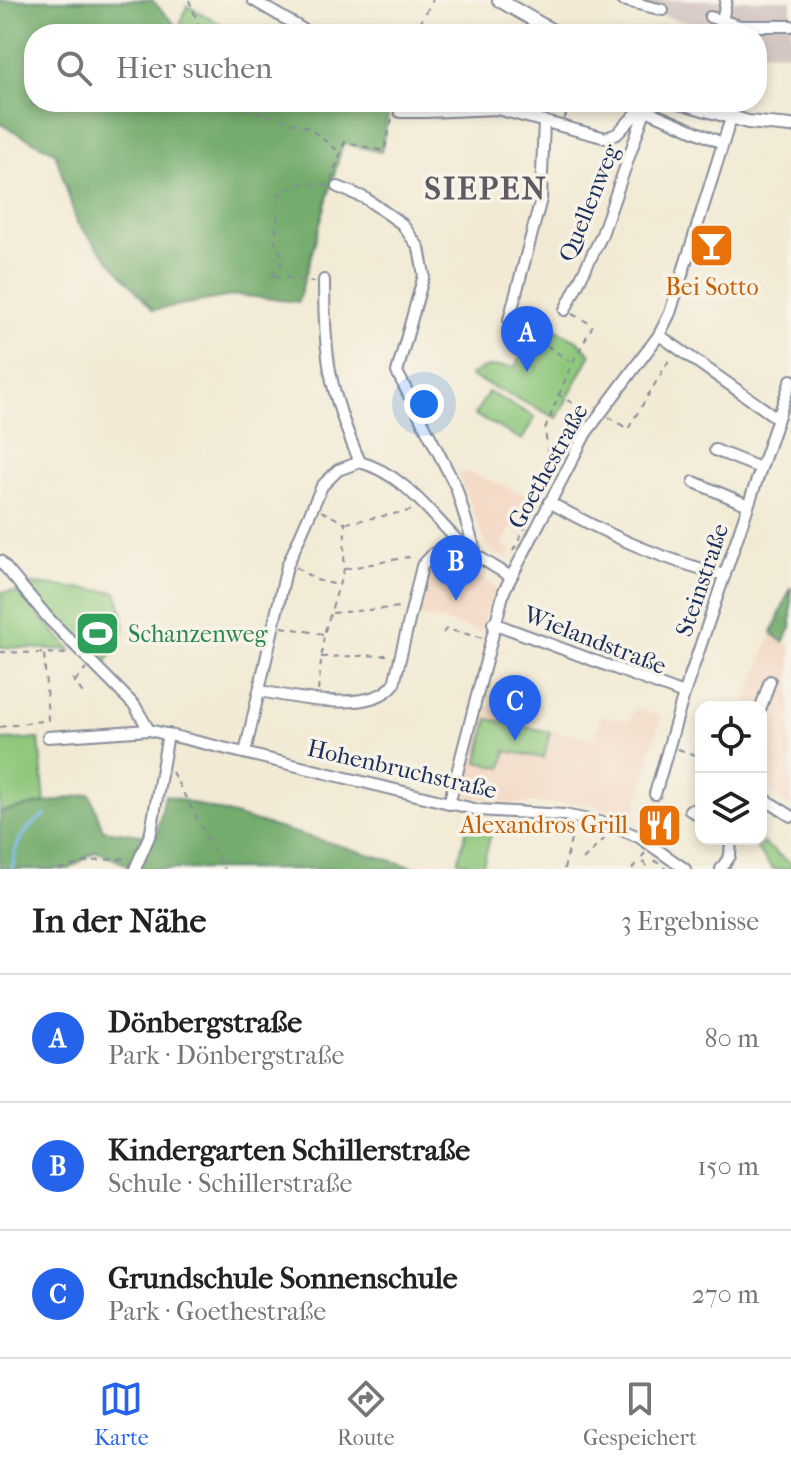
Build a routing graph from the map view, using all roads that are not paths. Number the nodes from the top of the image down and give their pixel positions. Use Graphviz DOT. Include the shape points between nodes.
graph roads {
  1 [pos="253,0"];
  2 [pos="499,0"];
  3 [pos="622,0"];
  4 [pos="726,0"];
  5 [pos="663,10"];
  6 [pos="710,17"];
  7 [pos="722,22"];
  8 [pos="294,24"];
  9 [pos="541,24"];
  10 [pos="731,24"];
  11 [pos="767,26"];
  12 [pos="791,26"];
  13 [pos="509,112"];
  14 [pos="641,112"];
  15 [pos="646,112"];
  16 [pos="662,112"];
  17 [pos="712,112"];
  18 [pos="731,118"];
  19 [pos="544,121"];
  20 [pos="791,126"];
  21 [pos="722,143"];
  22 [pos="338,187"];
  23 [pos="324,280"];
  24 [pos="565,310"];
  25 [pos="509,320"];
  26 [pos="659,335"];
  27 [pos="791,380"];
  28 [pos="777,418"];
  29 [pos="715,450"];
  30 [pos="360,462"];
  31 [pos="760,468"];
  32 [pos="694,482"];
  33 [pos="549,502"];
  34 [pos="748,505"];
  35 [pos="457,541"];
  36 [pos="476,554"];
  37 [pos="0,561"];
  38 [pos="725,575"];
  39 [pos="511,577"];
  40 [pos="493,623"];
  41 [pos="770,681"];
  42 [pos="261,691"];
  43 [pos="684,694"];
  44 [pos="763,701"];
  45 [pos="149,730"];
  46 [pos="168,734"];
  47 [pos="48,737"];
  48 [pos="245,753"];
  49 [pos="655,794"];
  50 [pos="767,801"];
  51 [pos="449,804"];
  52 [pos="690,810"];
  53 [pos="695,813"];
  54 [pos="791,816"];
  55 [pos="731,845"];
  56 [pos="137,864"];
  57 [pos="685,869"];
  58 [pos="721,869"];
  1 -- 8 [label="street"];
  2 -- 9 [label="main road"];
  3 -- 5 [label="street"];
  4 -- 7 [label="street"];
  6 -- 7 [label="street"];
  7 -- 10 [label="street"];
  11 -- 12 [label="street"];
  13 -- 19 [label="street"];
  14 -- 19 [label="street" via="606,138"];
  15 -- 24 [label="street, Quellenweg" via="601,237"];
  16 -- 21 [label="street"];
  17 -- 18 [label="main road"];
  18 -- 20 [label="main road"];
  18 -- 21 [label="street, Goethestraße"];
  19 -- 25 [label="street" via="541,199"];
  21 -- 26 [label="street, Goethestraße"];
  22 -- 36 [label="street" via="402,224 419,248 424,275 397,372 456,487"];
  23 -- 30 [label="street" via="327,370"];
  26 -- 28 [label="street"];
  26 -- 33 [label="street, Goethestraße" via="599,414"];
  27 -- 28 [label="street, Steinstraße"];
  28 -- 31 [label="street, Steinstraße"];
  29 -- 31 [label="street"];
  30 -- 35 [label="street" via="395,479"];
  30 -- 42 [label="street" via="338,470 322,486 289,562"];
  31 -- 34 [label="street, Steinstraße"];
  32 -- 34 [label="street"];
  33 -- 38 [label="street" via="677,564"];
  33 -- 39 [label="street, Goethestraße"];
  34 -- 38 [label="street, Steinstraße"];
  35 -- 36 [label="street"];
  35 -- 42 [label="street" via="422,566 394,684 386,695 317,700"];
  36 -- 39 [label="street"];
  37 -- 45 [label="street" via="135,706"];
  38 -- 43 [label="street, Steinstraße"];
  39 -- 40 [label="street, Goethestraße"];
  40 -- 43 [label="street, Wielandstraße"];
  40 -- 51 [label="street, Goethestraße"];
  41 -- 44 [label="street"];
  42 -- 48 [label="street"];
  43 -- 49 [label="street, Steinstraße"];
  45 -- 46 [label="street, Hohenbruchstraße"];
  45 -- 47 [label="street, Hohenbruchstraße"];
  46 -- 48 [label="street, Hohenbruchstraße"];
  46 -- 56 [label="street" via="151,832"];
  48 -- 51 [label="street, Hohenbruchstraße"];
  50 -- 54 [label="street"];
  51 -- 57 [label="street, Hohenbruchstraße" via="572,816 615,827"];
  52 -- 53 [label="street"];
  55 -- 58 [label="street"];
}
